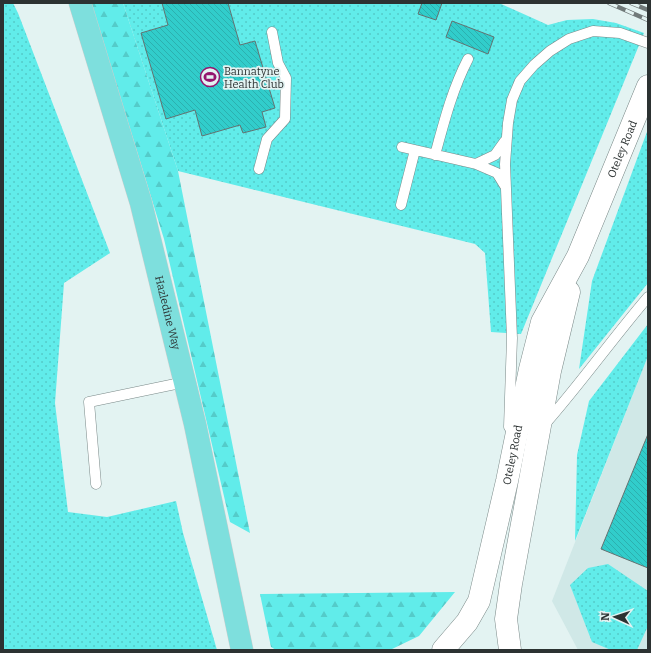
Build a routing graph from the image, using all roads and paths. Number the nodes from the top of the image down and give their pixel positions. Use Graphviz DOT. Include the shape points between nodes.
graph roads {
  1 [pos="80,3"];
  2 [pos="272,32"];
  3 [pos="648,44"];
  4 [pos="468,59"];
  5 [pos="648,86"];
  6 [pos="507,137"];
  7 [pos="402,147"];
  8 [pos="415,150"];
  9 [pos="435,155"];
  10 [pos="476,164"];
  11 [pos="259,169"];
  12 [pos="507,187"];
  13 [pos="401,205"];
  14 [pos="578,256"];
  15 [pos="648,297"];
  16 [pos="185,382"];
  17 [pos="540,429"];
  18 [pos="507,480"];
  19 [pos="96,484"];
  20 [pos="237,627"];
  21 [pos="242,650"];
  22 [pos="248,650"];
  23 [pos="443,650"];
  24 [pos="510,650"];
  1 -- 16 [label="main road, Hazledine Way" via="141,203"];
  2 -- 11 [label="lane" via="278,62 286,78 285,119 267,139"];
  3 -- 6 [label="lane" via="620,33 593,31 569,38 550,51 520,81 512,100"];
  4 -- 9 [label="lane" via="450,100"];
  5 -- 14 [label="main road, Oteley Road"];
  6 -- 10 [label="lane" via="496,155"];
  6 -- 12 [label="lane"];
  7 -- 8 [label="lane"];
  8 -- 9 [label="lane"];
  8 -- 13 [label="lane"];
  9 -- 10 [label="lane"];
  10 -- 12 [label="lane" via="497,173"];
  12 -- 18 [label="lane" via="512,338"];
  14 -- 17 [label="main road, Oteley Road" via="559,326"];
  14 -- 18 [label="main road, Oteley Road" via="542,322"];
  15 -- 17 [label="lane" via="571,395"];
  16 -- 19 [label="lane" via="89,402"];
  16 -- 20 [label="main road, Hazledine Way"];
  17 -- 24 [label="main road, Oteley Road" via="506,619"];
  18 -- 23 [label="main road, Oteley Road" via="479,601 467,622"];
  20 -- 21 [label="main road, Hazledine Way"];
  20 -- 22 [label="main road, Hazledine Way"];
}
